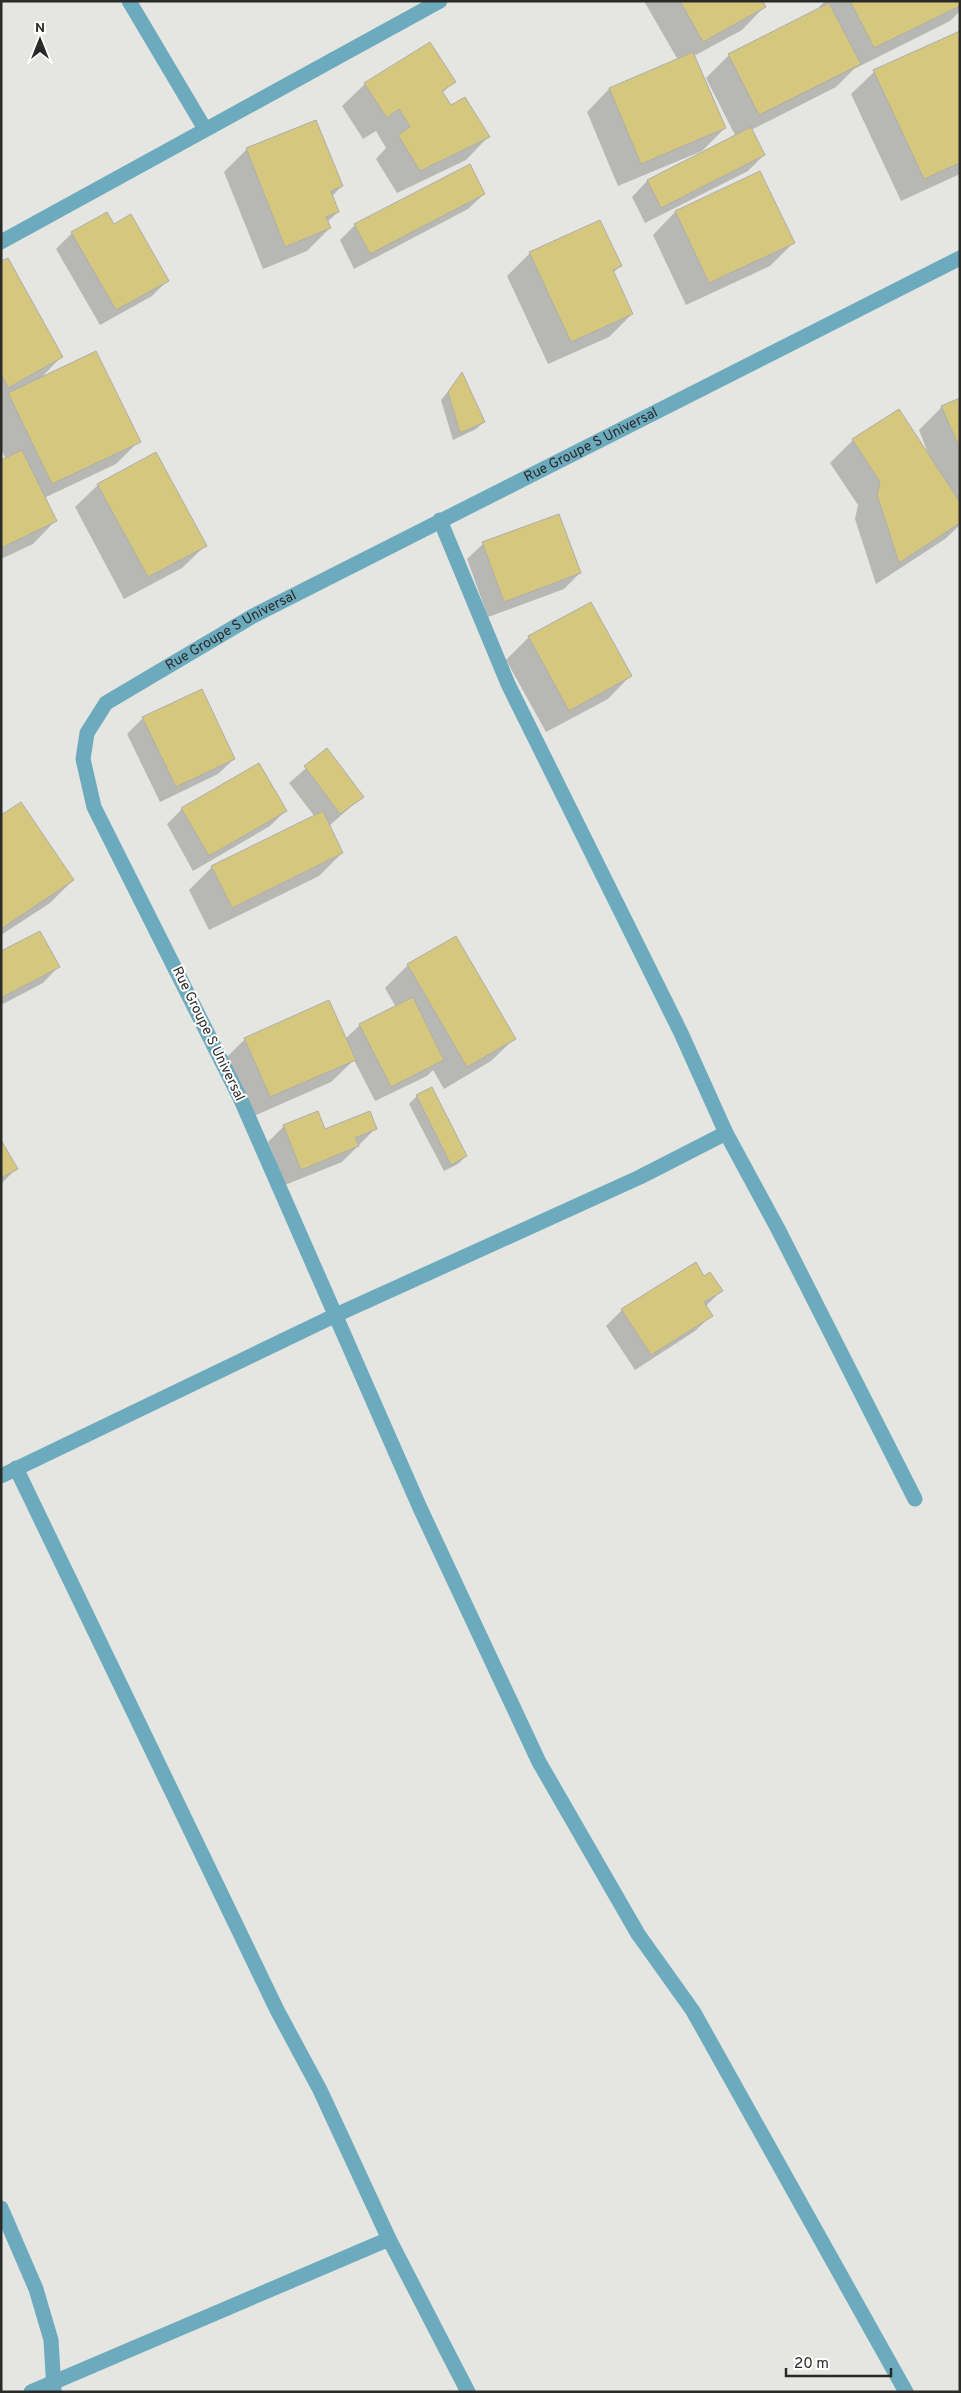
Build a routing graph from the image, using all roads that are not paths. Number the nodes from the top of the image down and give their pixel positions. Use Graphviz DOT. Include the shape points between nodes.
graph roads {
  1 [pos="130,1"];
  2 [pos="440,1"];
  3 [pos="205,129"];
  4 [pos="1,242"];
  5 [pos="960,258"];
  6 [pos="440,520"];
  7 [pos="726,1133"];
  8 [pos="336,1315"];
  9 [pos="16,1468"];
  10 [pos="1,1476"];
  11 [pos="915,1499"];
  12 [pos="1,2208"];
  13 [pos="390,2239"];
  14 [pos="54,2386"];
  15 [pos="31,2392"];
  16 [pos="468,2392"];
  17 [pos="906,2392"];
  1 -- 3 [label="street"];
  2 -- 3 [label="street"];
  3 -- 4 [label="street"];
  5 -- 6 [label="street, Rue Groupe S Universal"];
  6 -- 7 [label="street" via="508,684"];
  6 -- 8 [label="street, Rue Groupe S Universal" via="253,616 106,703 87,733 83,759 94,807 241,1100"];
  7 -- 8 [label="street" via="640,1177"];
  7 -- 11 [label="street" via="778,1228"];
  8 -- 9 [label="street"];
  8 -- 17 [label="street, Rue Groupe S Universal" via="420,1508 538,1762 638,1934 693,2011"];
  9 -- 10 [label="street"];
  9 -- 13 [label="street"];
  12 -- 14 [label="street" via="36,2289 50,2340"];
  13 -- 14 [label="street"];
  13 -- 16 [label="street"];
  14 -- 15 [label="street"];
}
